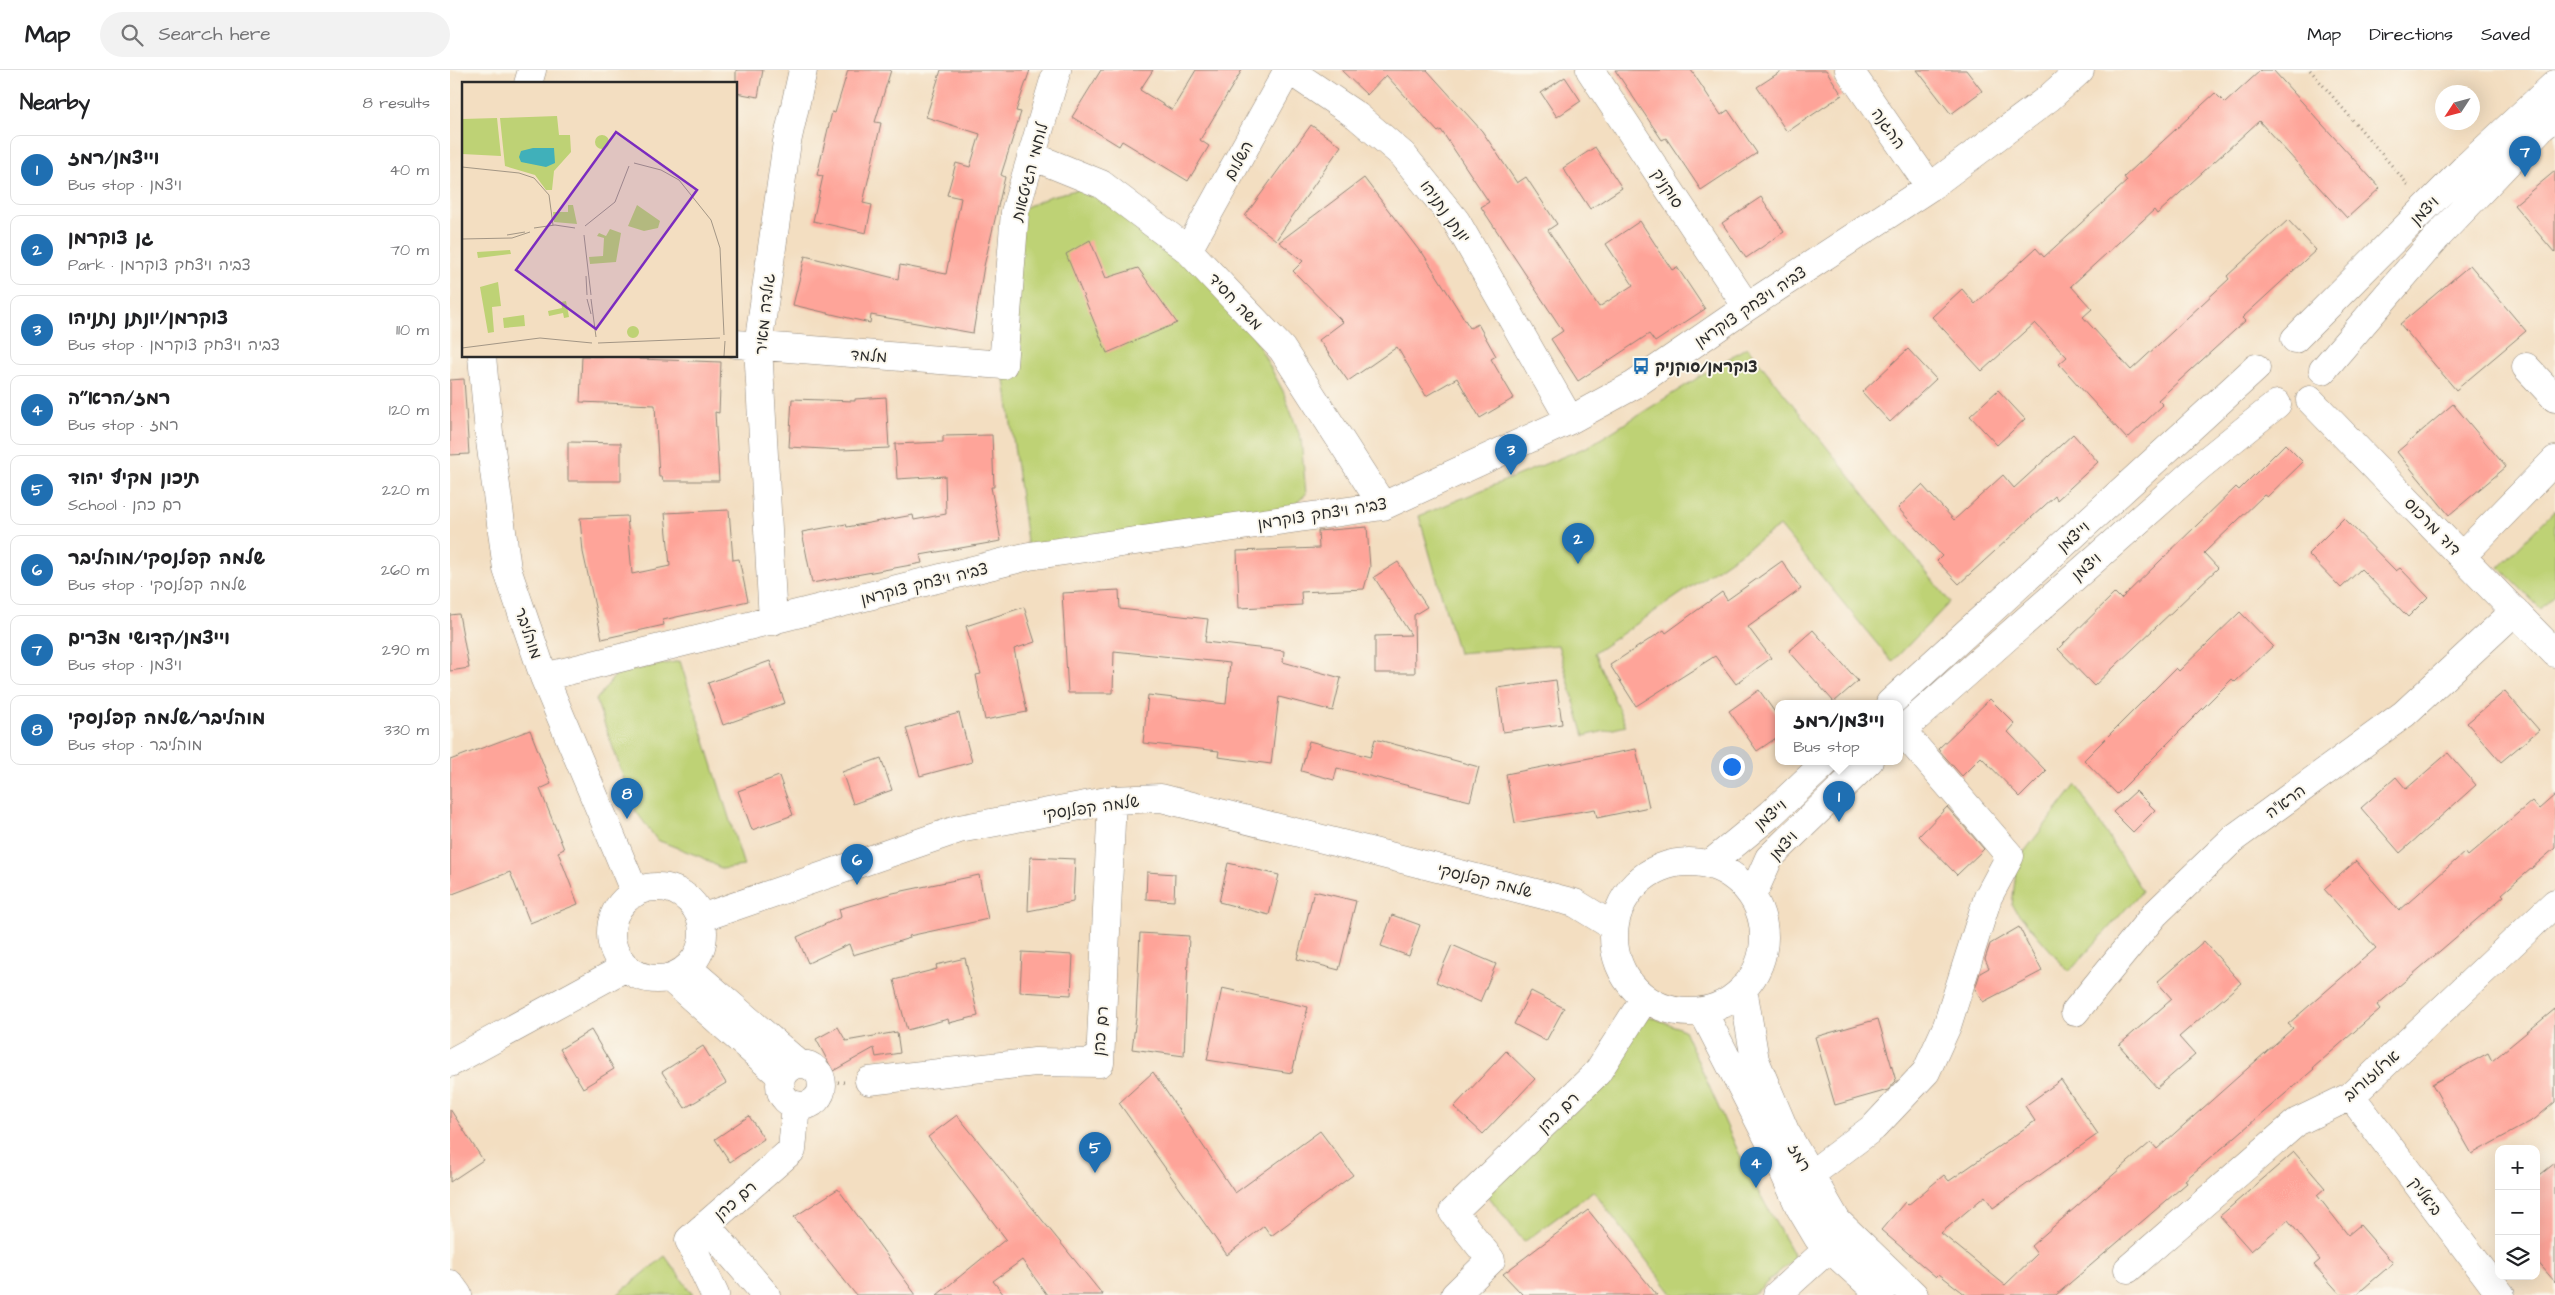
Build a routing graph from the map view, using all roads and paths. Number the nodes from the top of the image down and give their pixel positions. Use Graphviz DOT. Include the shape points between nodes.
graph roads {
  1 [pos="803,70"];
  2 [pos="1057,70"];
  3 [pos="1289,70"];
  4 [pos="1590,70"];
  5 [pos="1849,70"];
  6 [pos="2080,70"];
  7 [pos="2310,70"];
  8 [pos="2555,84"];
  9 [pos="2555,117"];
  10 [pos="1032,156"];
  11 [pos="1930,187"];
  12 [pos="2427,206"];
  13 [pos="1188,250"];
  14 [pos="1747,307"];
  15 [pos="2295,339"];
  16 [pos="747,346"];
  17 [pos="482,358"];
  18 [pos="1003,365"];
  19 [pos="2526,367"];
  20 [pos="2256,368"];
  21 [pos="2323,370"];
  22 [pos="2555,398"];
  23 [pos="2310,400"];
  24 [pos="2277,404"];
  25 [pos="1570,420"];
  26 [pos="2555,460"];
  27 [pos="1383,506"];
  28 [pos="2462,556"];
  29 [pos="2515,611"];
  30 [pos="773,621"];
  31 [pos="2555,653"];
  32 [pos="544,677"];
  33 [pos="1893,700"];
  34 [pos="1903,729"];
  35 [pos="1903,735"];
  36 [pos="1824,765"];
  37 [pos="1865,765"];
  38 [pos="1112,800"];
  39 [pos="1710,864"];
  40 [pos="635,893"];
  41 [pos="1752,896"];
  42 [pos="1624,897"];
  43 [pos="2555,902"];
  44 [pos="1575,903"];
  45 [pos="701,918"];
  46 [pos="1614,927"];
  47 [pos="626,967"];
  48 [pos="679,973"];
  49 [pos="1743,988"];
  50 [pos="1645,998"];
  51 [pos="1703,1012"];
  52 [pos="2075,1012"];
  53 [pos="450,1063"];
  54 [pos="790,1070"];
  55 [pos="869,1082"];
  56 [pos="2351,1096"];
  57 [pos="796,1105"];
  58 [pos="1810,1175"];
  59 [pos="698,1232"];
  60 [pos="1828,1249"];
  61 [pos="2128,1269"];
  62 [pos="450,1284"];
  63 [pos="458,1295"];
  64 [pos="715,1295"];
  65 [pos="766,1295"];
  66 [pos="1455,1295"];
  67 [pos="1777,1295"];
  68 [pos="1882,1295"];
  69 [pos="1914,1295"];
  70 [pos="2501,1295"];
  1 -- 16 [label="street, גולדה מאיר"];
  2 -- 10 [label="street, לוחמי הגיטאות"];
  3 -- 13 [label="street, השלום"];
  3 -- 25 [label="street, יונתן נתניהו" via="1357,116 1403,155 1456,220"];
  4 -- 14 [label="street, סוקניק"];
  5 -- 11 [label="street, ההגנה"];
  6 -- 11 [label="street, צביה ויצחק צוקרמן" via="2050,98"];
  7 -- 12 [label="path"];
  8 -- 12 [label="street, ויצמן"];
  9 -- 21 [label="street, ויצמן" via="2437,237"];
  10 -- 13 [label="street, משה חסיד" via="1101,184"];
  10 -- 18 [label="street, לוחמי הגיטאות" via="1015,212"];
  11 -- 14 [label="street, צביה ויצחק צוקרמן"];
  12 -- 15 [label="street, ויצמן"];
  13 -- 27 [label="street, משה חסיד" via="1282,349"];
  14 -- 25 [label="street, צביה ויצחק צוקרמן" via="1634,385"];
  15 -- 20 [label="street" via="2284,339 2265,349"];
  15 -- 21 [label="street" via="2315,350"];
  16 -- 18 [label="street, מלמד"];
  16 -- 30 [label="street, גולדה מאיר"];
  17 -- 32 [label="street, מוהליבר" via="507,568"];
  19 -- 22 [label="street"];
  20 -- 24 [label="street" via="2260,390"];
  20 -- 33 [label="street, וייצמן"];
  21 -- 23 [label="street" via="2322,381"];
  23 -- 24 [label="street" via="2300,405"];
  23 -- 28 [label="street, דוד מרכוס"];
  24 -- 34 [label="street, ויצמן" via="2193,473"];
  25 -- 27 [label="street, צביה ויצחק צוקרמן"];
  26 -- 28 [label="street"];
  27 -- 30 [label="street, צביה ויצחק צוקרמן" via="1029,556"];
  28 -- 29 [label="street, דוד מרכוס"];
  29 -- 31 [label="street, דוד מרכוס"];
  29 -- 52 [label="street, הרא\"ה" via="2404,714 2234,838 2156,914"];
  30 -- 32 [label="street, צביה ויצחק צוקרמן"];
  32 -- 40 [label="street, מוהליבר"];
  35 -- 58 [label="street" via="2010,856 1988,898 1947,1026 1926,1072 1874,1127"];
  36 -- 39 [label="street, וייצמן"];
  37 -- 41 [label="street, ויצמן" via="1769,858"];
  38 -- 44 [label="street, שלמה קפלנסקי" via="1161,798"];
  38 -- 45 [label="street, שלמה קפלנסקי" via="959,829"];
  38 -- 55 [label="street, רם כהן" via="1100,1063 1035,1062"];
  39 -- 41 [label="street" via="1726,870"];
  39 -- 42 [label="street" via="1674,862 1656,868 1638,880"];
  40 -- 45 [label="street" via="650,888 666,888 693,904"];
  40 -- 47 [label="street" via="624,902 612,927 612,942"];
  41 -- 49 [label="street" via="1762,916 1764,937 1761,960"];
  42 -- 44 [label="street"];
  42 -- 46 [label="street"];
  43 -- 56 [label="street, ארלוזורוב"];
  44 -- 46 [label="street"];
  45 -- 48 [label="street" via="702,945 697,958"];
  46 -- 50 [label="street" via="1617,960 1625,977"];
  47 -- 48 [label="street" via="647,978"];
  47 -- 53 [label="street"];
  48 -- 54 [label="street"];
  49 -- 51 [label="street" via="1721,1006"];
  49 -- 58 [label="street, רמז" via="1755,1060 1785,1131"];
  50 -- 51 [label="street" via="1674,1011"];
  50 -- 66 [label="street, רם כהן" via="1597,1073 1453,1212 1491,1260"];
  51 -- 60 [label="street, רמז" via="1799,1206"];
  54 -- 57 [label="street" via="780,1090 789,1102"];
  54 -- 57 [label="street" via="811,1066 817,1070 822,1082 815,1101"];
  56 -- 61 [label="street, ארלוזורוב" via="2298,1122"];
  56 -- 70 [label="street, ביאליק"];
  57 -- 59 [label="street, רם כהן" via="792,1150"];
  58 -- 69 [label="street, רמז" via="1837,1221"];
  59 -- 64 [label="street"];
  59 -- 65 [label="street"];
  60 -- 67 [label="street"];
  60 -- 68 [label="street, רמז"];
  62 -- 63 [label="street"];
}
